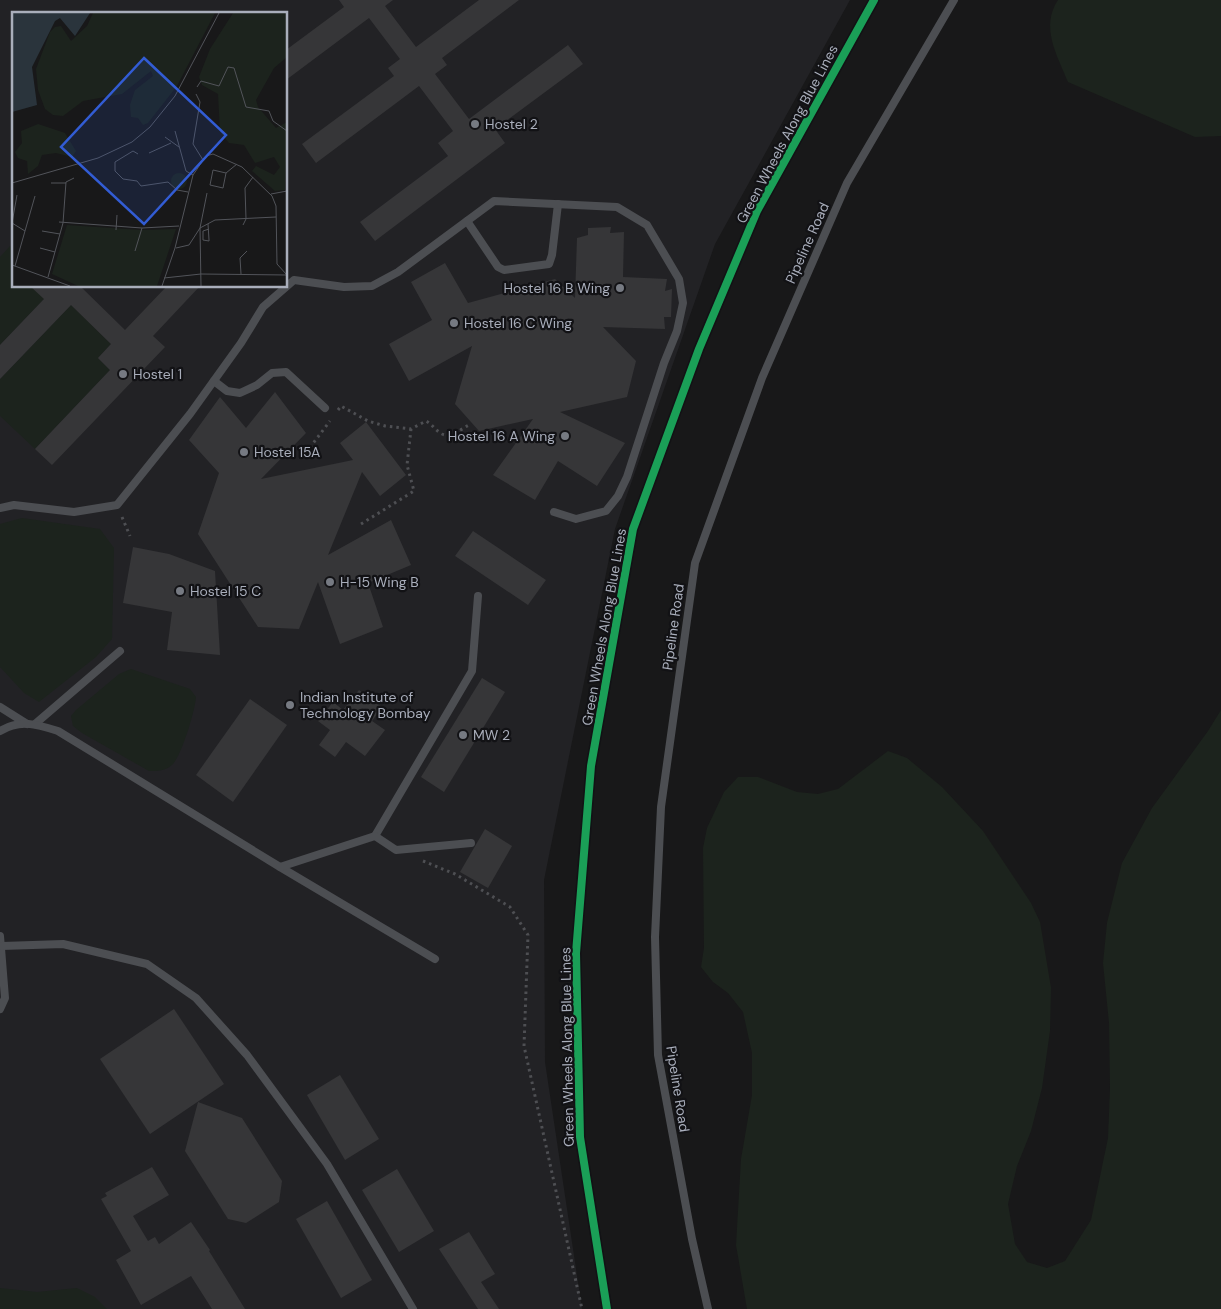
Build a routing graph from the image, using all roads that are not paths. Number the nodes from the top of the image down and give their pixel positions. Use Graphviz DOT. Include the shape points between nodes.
graph roads {
  1 [pos="954,0"];
  2 [pos="558,204"];
  3 [pos="467,221"];
  4 [pos="288,285"];
  5 [pos="285,288"];
  6 [pos="214,381"];
  7 [pos="325,408"];
  8 [pos="0,508"];
  9 [pos="554,512"];
  10 [pos="478,596"];
  11 [pos="120,651"];
  12 [pos="0,707"];
  13 [pos="31,724"];
  14 [pos="0,731"];
  15 [pos="375,836"];
  16 [pos="471,843"];
  17 [pos="280,867"];
  18 [pos="0,936"];
  19 [pos="2,946"];
  20 [pos="435,959"];
  21 [pos="0,1009"];
  22 [pos="413,1309"];
  23 [pos="708,1309"];
  1 -- 23 [label="lane, Pipeline Road" via="847,183 762,378 695,564 661,806 655,937 658,1055"];
  2 -- 3 [label="lane" via="494,201"];
  2 -- 3 [label="lane" via="549,264 504,270 498,267"];
  2 -- 9 [label="lane" via="617,207 647,225 679,279 683,303 677,331 618,496 606,511 576,519"];
  3 -- 4 [label="lane" via="398,272 372,286 344,287 294,280"];
  5 -- 6 [label="lane" via="263,308"];
  6 -- 7 [label="lane" via="227,391 240,393 272,373 286,372"];
  6 -- 8 [label="lane" via="117,505 74,512 14,505"];
  10 -- 15 [label="lane" via="472,671"];
  11 -- 13 [label="lane"];
  12 -- 13 [label="lane"];
  13 -- 14 [label="lane" via="10,725"];
  13 -- 17 [label="lane" via="58,731"];
  15 -- 16 [label="lane" via="396,850"];
  15 -- 17 [label="lane"];
  17 -- 20 [label="lane"];
  18 -- 19 [label="lane"];
  19 -- 21 [label="lane" via="5,998"];
  19 -- 22 [label="lane" via="63,944 148,964 196,998 247,1056 327,1164"];
}
